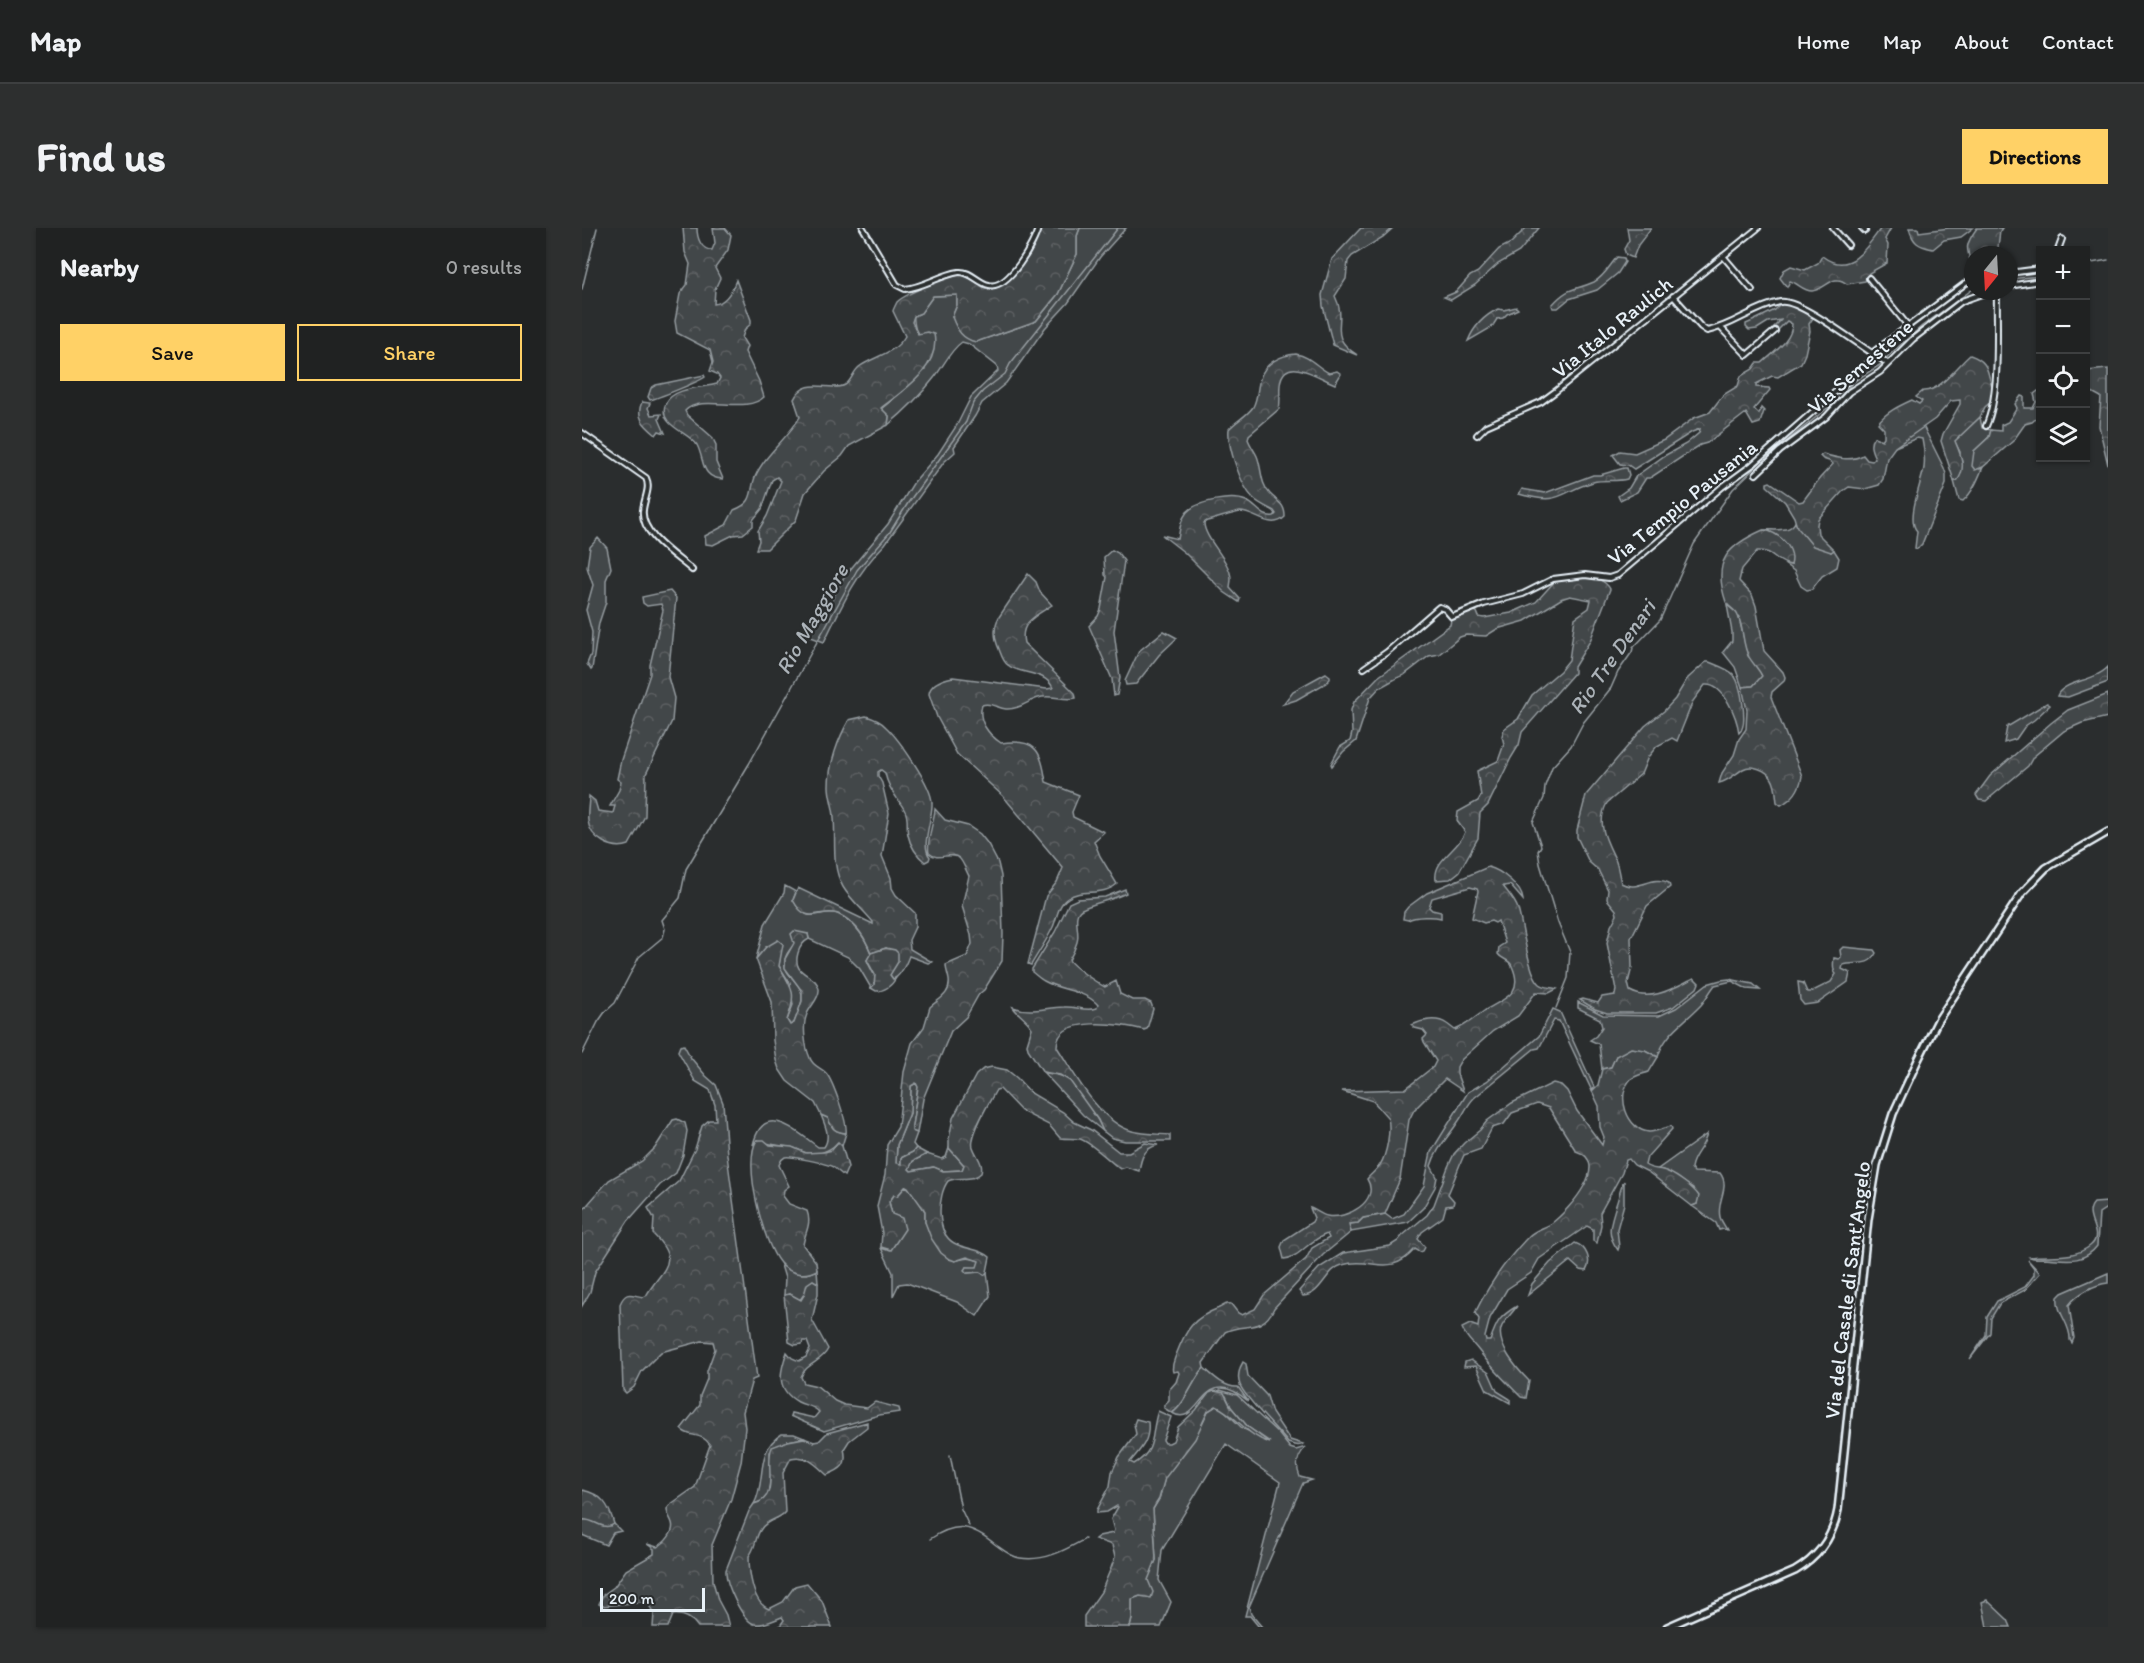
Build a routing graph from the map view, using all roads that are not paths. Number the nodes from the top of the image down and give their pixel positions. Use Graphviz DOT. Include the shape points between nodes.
graph roads {
  1 [pos="863,228"];
  2 [pos="1038,228"];
  3 [pos="1758,228"];
  4 [pos="1833,228"];
  5 [pos="2062,238"];
  6 [pos="1848,245"];
  7 [pos="2059,246"];
  8 [pos="1723,256"];
  9 [pos="2036,270"];
  10 [pos="2018,272"];
  11 [pos="1869,278"];
  12 [pos="2036,282"];
  13 [pos="2018,285"];
  14 [pos="1964,286"];
  15 [pos="1752,290"];
  16 [pos="1673,296"];
  17 [pos="1965,300"];
  18 [pos="1997,300"];
  19 [pos="1908,326"];
  20 [pos="1721,328"];
  21 [pos="1775,332"];
  22 [pos="1873,355"];
  23 [pos="1887,363"];
  24 [pos="1855,375"];
  25 [pos="1861,383"];
  26 [pos="1986,426"];
  27 [pos="582,433"];
  28 [pos="1477,435"];
  29 [pos="1756,474"];
  30 [pos="692,570"];
  31 [pos="1364,668"];
  32 [pos="2108,832"];
  33 [pos="1667,1627"];
  1 -- 2 [label="street" via="897,285 905,289 959,272 995,285 1013,273"];
  3 -- 8 [label="street, Via Italo Raulich"];
  4 -- 6 [label="street"];
  5 -- 7 [label="street"];
  8 -- 15 [label="street"];
  8 -- 16 [label="street, Via Italo Raulich"];
  9 -- 10 [label="street"];
  11 -- 19 [label="street"];
  12 -- 13 [label="street"];
  14 -- 19 [label="street, Via Tempio Pausania"];
  16 -- 20 [label="street" via="1704,330"];
  16 -- 28 [label="street, Via Italo Raulich" via="1541,402 1486,426"];
  17 -- 23 [label="street, Via Semestene"];
  18 -- 26 [label="street" via="1995,391"];
  19 -- 22 [label="street, Via Tempio Pausania"];
  20 -- 21 [label="street" via="1748,355"];
  20 -- 22 [label="street" via="1785,301"];
  22 -- 23 [label="street"];
  22 -- 24 [label="street, Via Tempio Pausania"];
  23 -- 25 [label="street, Via Semestene" via="1878,374"];
  24 -- 25 [label="street"];
  24 -- 31 [label="street, Via Tempio Pausania" via="1618,575 1553,579 1523,594 1452,617 1439,607"];
  25 -- 29 [label="street, Via Semestene"];
  27 -- 30 [label="street" via="646,478 645,527"];
  32 -- 33 [label="main road, Via del Casale di Sant'Angelo" via="2046,868 2022,893 1938,1020 1893,1114 1873,1183 1838,1510 1826,1544 1809,1563 1795,1571"];
}
